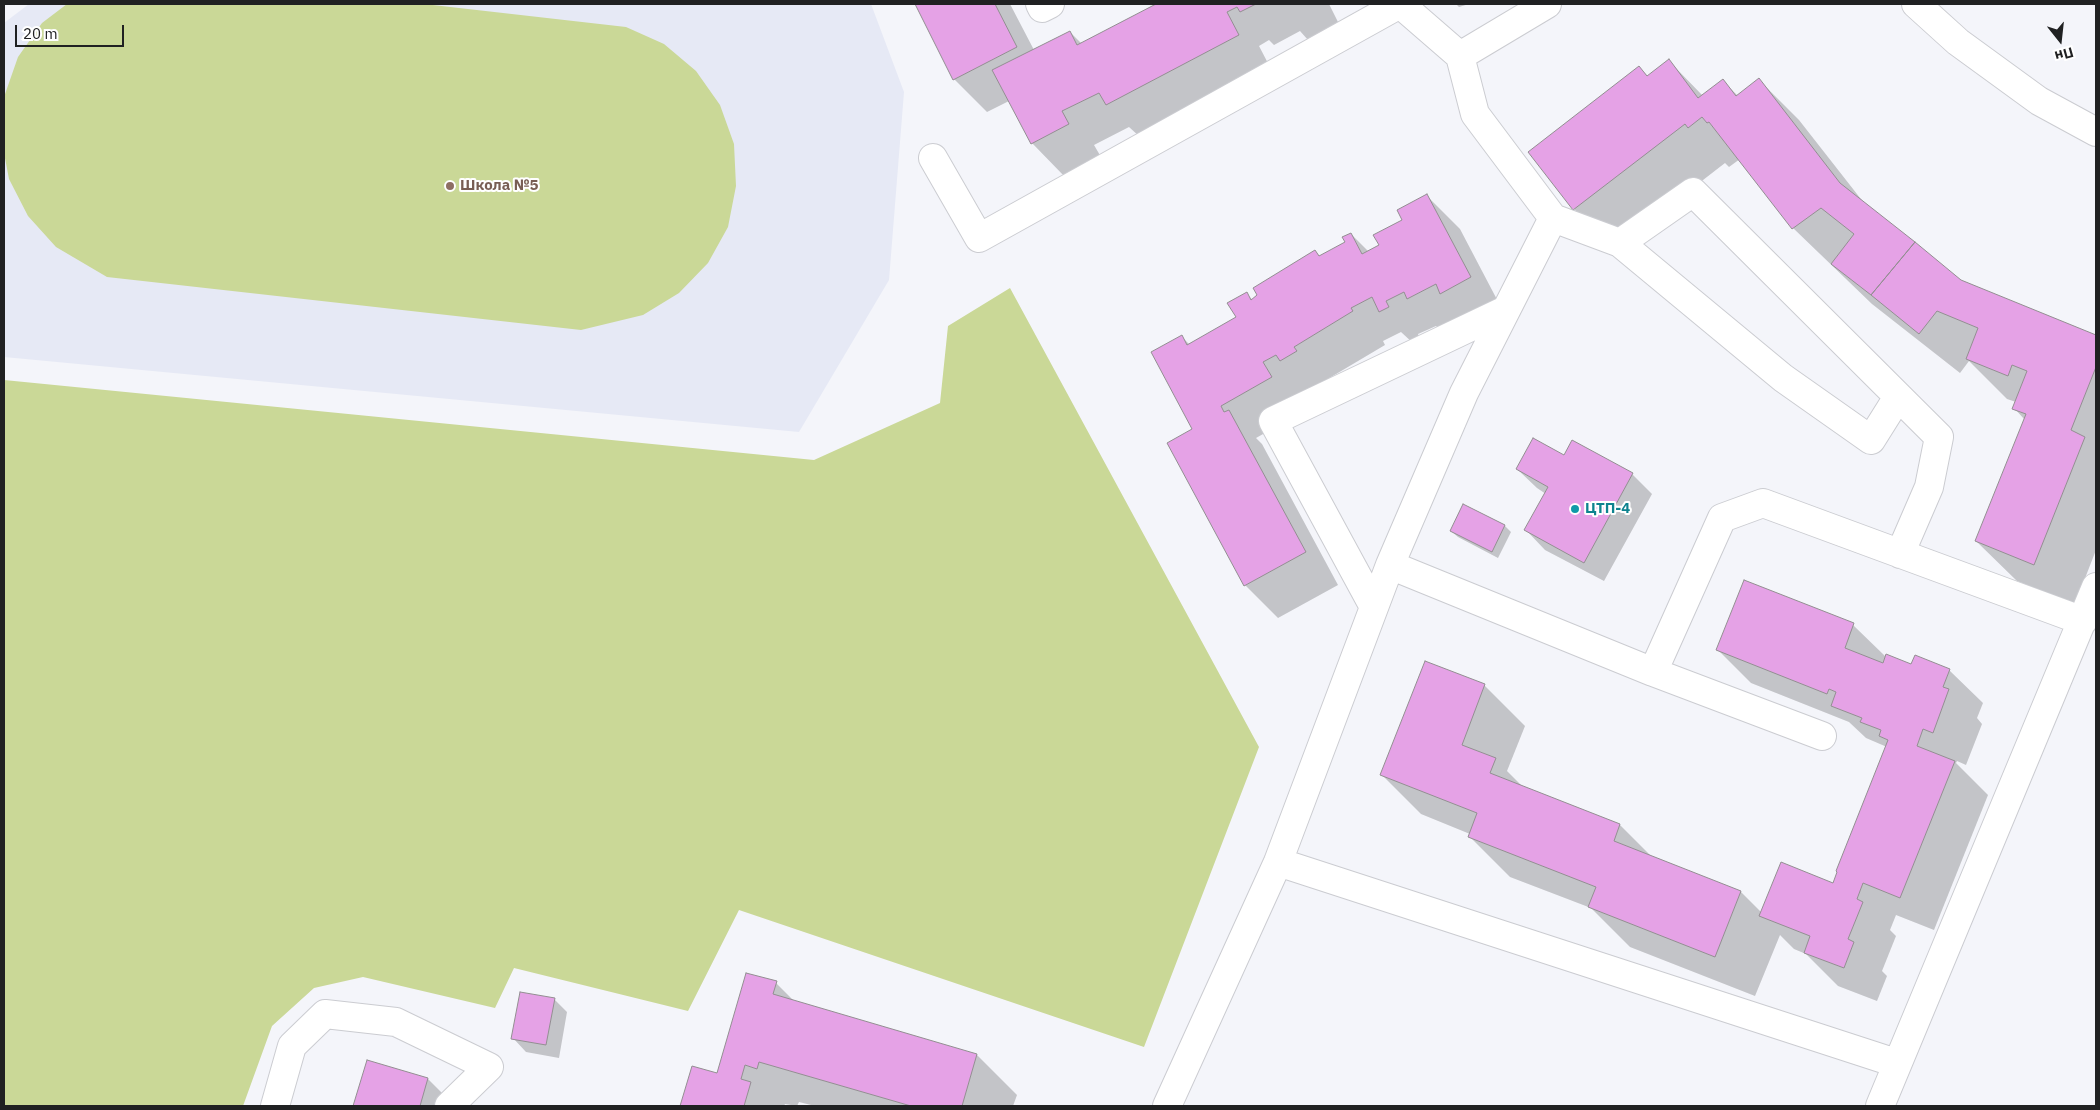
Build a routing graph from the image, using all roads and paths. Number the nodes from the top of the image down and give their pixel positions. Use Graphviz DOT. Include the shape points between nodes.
graph roads {
  1 [pos="1040,4"];
  2 [pos="1050,4"];
  3 [pos="1400,4"];
  4 [pos="1547,4"];
  5 [pos="1916,4"];
  6 [pos="1460,56"];
  7 [pos="2096,132"];
  8 [pos="933,158"];
  9 [pos="1553,218"];
  10 [pos="1620,243"];
  11 [pos="1506,310"];
  12 [pos="1898,397"];
  13 [pos="1900,554"];
  14 [pos="1390,565"];
  15 [pos="2096,588"];
  16 [pos="1374,607"];
  17 [pos="2083,621"];
  18 [pos="1653,672"];
  19 [pos="1822,736"];
  20 [pos="1278,862"];
  21 [pos="1896,1063"];
  22 [pos="275,1106"];
  23 [pos="449,1106"];
  24 [pos="1167,1106"];
  25 [pos="1880,1106"];
  1 -- 2 [label="street" via="1042,8"];
  3 -- 6 [label="street"];
  3 -- 8 [label="street" via="979,238"];
  4 -- 6 [label="street"];
  5 -- 7 [label="street" via="1958,42 2039,101"];
  6 -- 9 [label="street" via="1475,114"];
  9 -- 10 [label="street"];
  9 -- 11 [label="street"];
  10 -- 12 [label="street" via="1783,378 1871,440"];
  10 -- 12 [label="street" via="1693,192"];
  11 -- 14 [label="street" via="1464,393"];
  11 -- 16 [label="street" via="1273,421"];
  12 -- 13 [label="street" via="1939,437 1930,487"];
  13 -- 17 [label="street"];
  13 -- 18 [label="street" via="1763,503 1722,518"];
  14 -- 16 [label="street"];
  14 -- 18 [label="street"];
  15 -- 17 [label="street"];
  16 -- 20 [label="street"];
  17 -- 21 [label="street"];
  18 -- 19 [label="street"];
  20 -- 21 [label="street"];
  20 -- 24 [label="street"];
  21 -- 25 [label="street"];
  22 -- 23 [label="street" via="292,1046 325,1014 396,1022 489,1066"];
}
